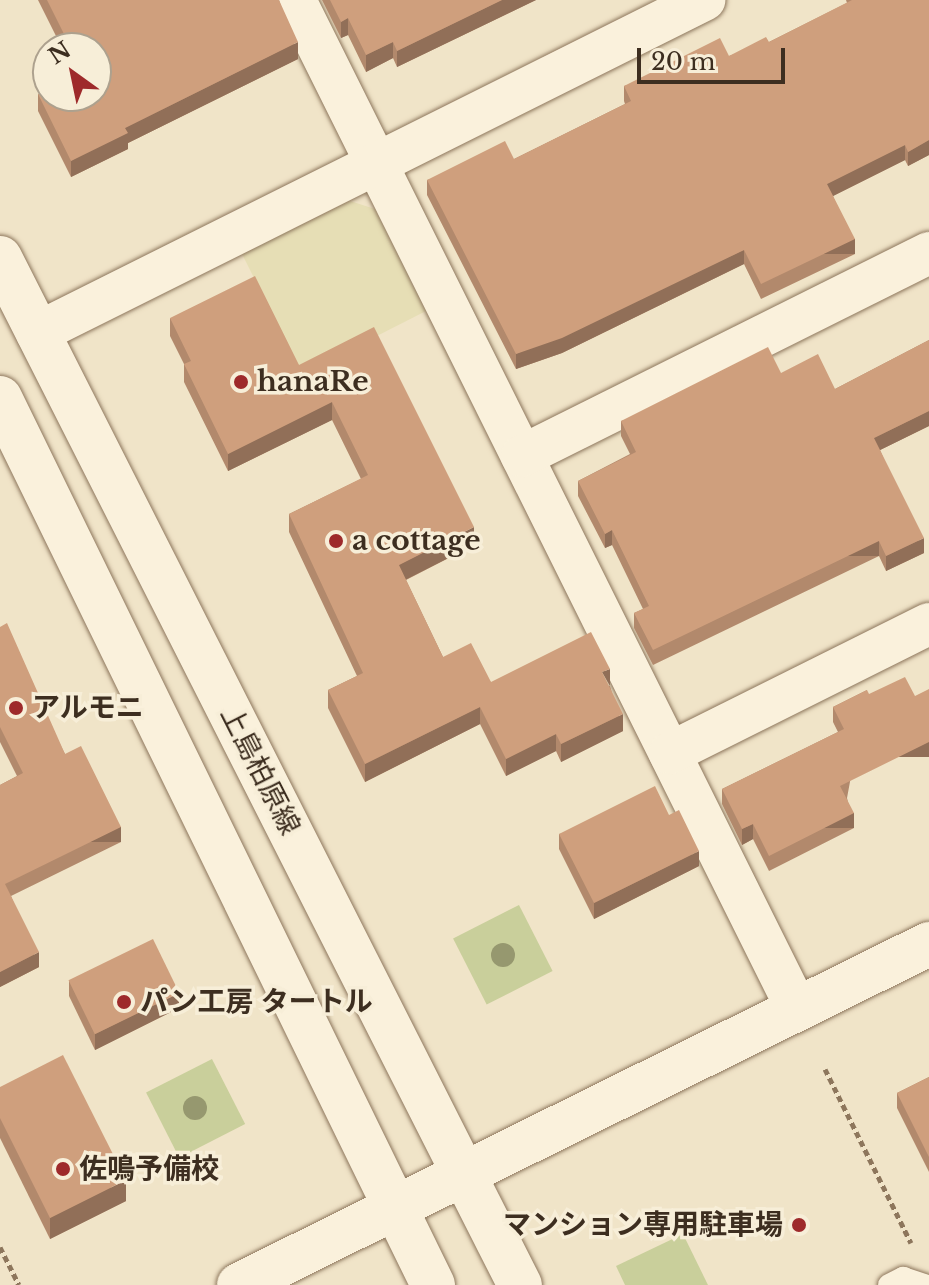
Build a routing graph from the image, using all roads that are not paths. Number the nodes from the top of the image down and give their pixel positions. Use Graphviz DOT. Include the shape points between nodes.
graph roads {
  1 [pos="295,0"];
  2 [pos="704,0"];
  3 [pos="377,164"];
  4 [pos="929,253"];
  5 [pos="0,258"];
  6 [pos="37,333"];
  7 [pos="0,398"];
  8 [pos="522,456"];
  9 [pos="929,624"];
  10 [pos="670,753"];
  11 [pos="929,944"];
  12 [pos="797,1009"];
  13 [pos="466,1173"];
  14 [pos="394,1208"];
  15 [pos="239,1285"];
  16 [pos="433,1285"];
  17 [pos="520,1285"];
  18 [pos="889,1285"];
  19 [pos="925,1285"];
  1 -- 3 [label="street"];
  2 -- 3 [label="street"];
  3 -- 6 [label="street"];
  3 -- 8 [label="street"];
  4 -- 8 [label="street"];
  5 -- 6 [label="street, 上島柏原線"];
  6 -- 13 [label="street, 上島柏原線"];
  7 -- 14 [label="street"];
  8 -- 10 [label="street"];
  9 -- 10 [label="street"];
  10 -- 12 [label="street"];
  11 -- 12 [label="street"];
  12 -- 13 [label="street"];
  13 -- 14 [label="street"];
  13 -- 17 [label="street, 上島柏原線"];
  14 -- 15 [label="street"];
  14 -- 16 [label="street"];
  18 -- 19 [label="lane" via="903,1278"];
}
